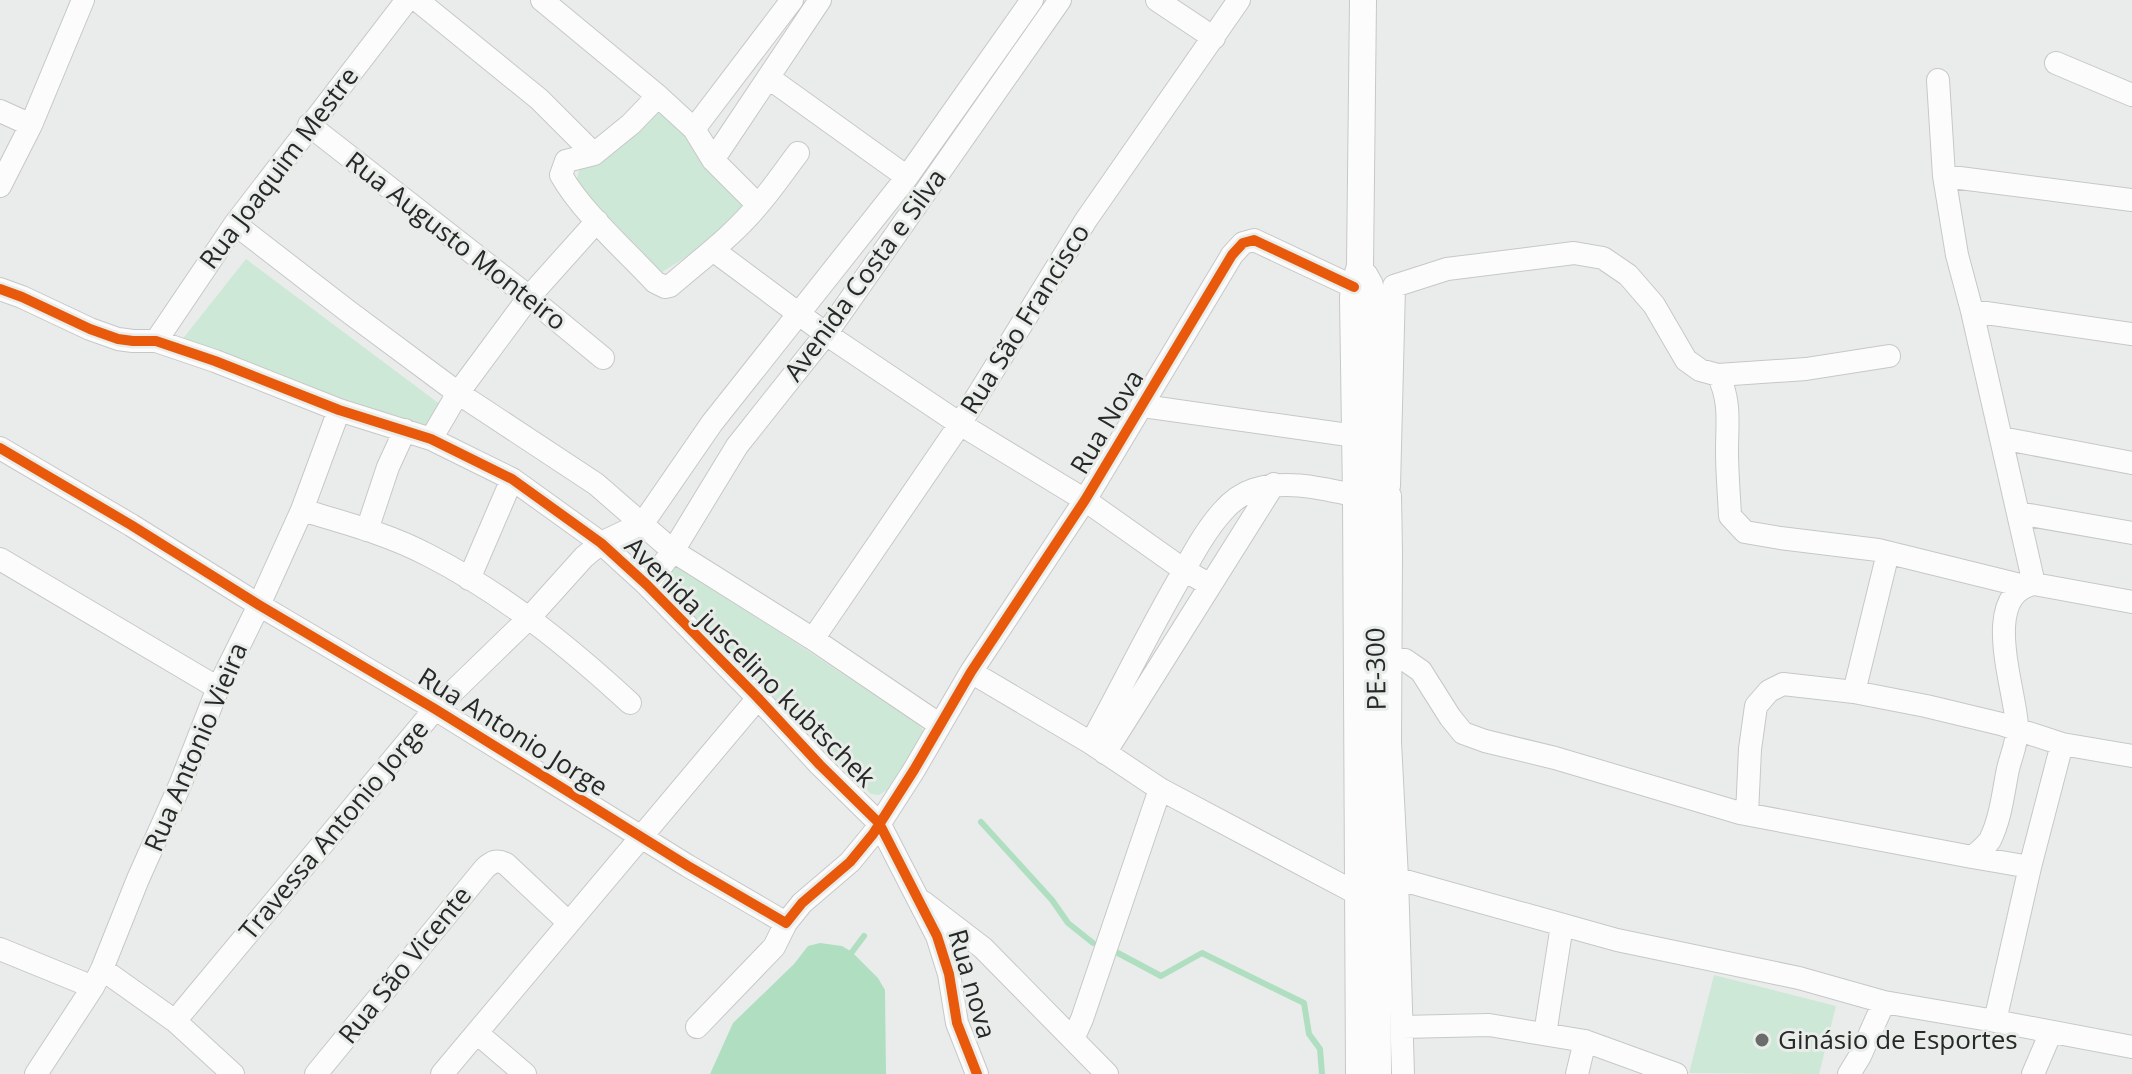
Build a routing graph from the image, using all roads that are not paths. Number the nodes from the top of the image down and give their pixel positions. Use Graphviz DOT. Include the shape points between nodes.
graph roads {
  1 [pos="83,0"];
  2 [pos="407,0"];
  3 [pos="417,0"];
  4 [pos="542,0"];
  5 [pos="1032,0"];
  6 [pos="1060,0"];
  7 [pos="1157,0"];
  8 [pos="1239,0"];
  9 [pos="1363,0"];
  10 [pos="805,3"];
  11 [pos="1214,38"];
  12 [pos="2056,63"];
  13 [pos="769,78"];
  14 [pos="1938,80"];
  15 [pos="2132,95"];
  16 [pos="658,96"];
  17 [pos="0,111"];
  18 [pos="31,125"];
  19 [pos="309,125"];
  20 [pos="694,129"];
  21 [pos="798,153"];
  22 [pos="594,154"];
  23 [pos="713,160"];
  24 [pos="1944,176"];
  25 [pos="907,177"];
  26 [pos="0,186"];
  27 [pos="2132,200"];
  28 [pos="758,205"];
  29 [pos="597,221"];
  30 [pos="235,224"];
  31 [pos="713,250"];
  32 [pos="1357,276"];
  33 [pos="0,289"];
  34 [pos="529,297"];
  35 [pos="1972,311"];
  36 [pos="798,314"];
  37 [pos="826,334"];
  38 [pos="2132,334"];
  39 [pos="156,341"];
  40 [pos="1889,356"];
  41 [pos="603,358"];
  42 [pos="1718,375"];
  43 [pos="458,393"];
  44 [pos="1143,406"];
  45 [pos="339,410"];
  46 [pos="712,423"];
  47 [pos="960,424"];
  48 [pos="405,430"];
  49 [pos="1365,431"];
  50 [pos="2001,438"];
  51 [pos="431,439"];
  52 [pos="737,446"];
  53 [pos="0,448"];
  54 [pos="2132,463"];
  55 [pos="512,479"];
  56 [pos="1274,484"];
  57 [pos="1374,494"];
  58 [pos="1085,500"];
  59 [pos="302,510"];
  60 [pos="2018,513"];
  61 [pos="643,523"];
  62 [pos="367,530"];
  63 [pos="2132,533"];
  64 [pos="601,543"];
  65 [pos="673,551"];
  66 [pos="1888,553"];
  67 [pos="0,559"];
  68 [pos="1184,570"];
  69 [pos="469,579"];
  70 [pos="647,585"];
  71 [pos="1210,585"];
  72 [pos="2029,585"];
  73 [pos="2132,602"];
  74 [pos="259,605"];
  75 [pos="530,617"];
  76 [pos="813,639"];
  77 [pos="1391,658"];
  78 [pos="971,672"];
  79 [pos="218,688"];
  80 [pos="1854,692"];
  81 [pos="758,698"];
  82 [pos="630,703"];
  83 [pos="435,709"];
  84 [pos="940,725"];
  85 [pos="2017,730"];
  86 [pos="2062,744"];
  87 [pos="1098,748"];
  88 [pos="2132,756"];
  89 [pos="1160,789"];
  90 [pos="1747,814"];
  91 [pos="879,823"];
  92 [pos="641,837"];
  93 [pos="1972,857"];
  94 [pos="2030,867"];
  95 [pos="1377,885"];
  96 [pos="919,898"];
  97 [pos="569,923"];
  98 [pos="786,923"];
  99 [pos="1562,925"];
  100 [pos="0,949"];
  101 [pos="97,978"];
  102 [pos="1884,1002"];
  103 [pos="175,1021"];
  104 [pos="1995,1021"];
  105 [pos="697,1027"];
  106 [pos="1402,1027"];
  107 [pos="2051,1032"];
  108 [pos="477,1033"];
  109 [pos="1545,1034"];
  110 [pos="1073,1039"];
  111 [pos="1585,1041"];
  112 [pos="2132,1047"];
  113 [pos="36,1074"];
  114 [pos="233,1074"];
  115 [pos="316,1074"];
  116 [pos="442,1074"];
  117 [pos="525,1074"];
  118 [pos="977,1074"];
  119 [pos="1107,1074"];
  120 [pos="1359,1074"];
  121 [pos="1378,1074"];
  122 [pos="1403,1074"];
  123 [pos="1577,1074"];
  124 [pos="1676,1074"];
  125 [pos="1849,1074"];
  126 [pos="2033,1074"];
  1 -- 18 [label="street"];
  2 -- 19 [label="street, Rua Joaquim Mestre"];
  3 -- 22 [label="street" via="539,99"];
  4 -- 16 [label="street"];
  5 -- 25 [label="street, Avenida Costa e Silva"];
  6 -- 37 [label="street, Avenida Costa e Silva"];
  7 -- 11 [label="street"];
  8 -- 11 [label="street, Rua São Francisco"];
  9 -- 32 [label="main road, PE-300 / PE-300"];
  10 -- 13 [label="street"];
  10 -- 20 [label="street"];
  11 -- 47 [label="street, Rua São Francisco" via="1086,220"];
  12 -- 15 [label="street"];
  13 -- 23 [label="street"];
  13 -- 25 [label="street"];
  14 -- 24 [label="street"];
  16 -- 20 [label="street"];
  16 -- 22 [label="street"];
  17 -- 18 [label="street"];
  18 -- 26 [label="street"];
  19 -- 30 [label="street, Rua Joaquim Mestre"];
  19 -- 34 [label="street, Rua Augusto Monteiro"];
  20 -- 23 [label="street"];
  21 -- 28 [label="street"];
  22 -- 29 [label="street" via="566,161 561,175"];
  23 -- 28 [label="street"];
  24 -- 27 [label="street"];
  24 -- 35 [label="street"];
  25 -- 36 [label="street, Avenida Costa e Silva"];
  28 -- 31 [label="street"];
  29 -- 31 [label="street" via="665,287"];
  29 -- 34 [label="street"];
  30 -- 39 [label="street, Rua Joaquim Mestre"];
  30 -- 43 [label="street"];
  31 -- 36 [label="street"];
  32 -- 44 [label="street, Rua Nova" via="1254,240 1243,243"];
  32 -- 49 [label="main road, PE-300 / PE-300"];
  33 -- 39 [label="street, Avenida juscelino kubtschek" via="118,339"];
  34 -- 41 [label="street, Rua Augusto Monteiro"];
  34 -- 43 [label="street"];
  35 -- 38 [label="street"];
  35 -- 50 [label="street"];
  36 -- 37 [label="street"];
  36 -- 46 [label="street, Avenida Costa e Silva"];
  37 -- 47 [label="street"];
  37 -- 52 [label="street, Avenida Costa e Silva"];
  39 -- 45 [label="street, Avenida juscelino kubtschek"];
  40 -- 42 [label="street"];
  42 -- 57 [label="street" via="1686,360 1654,305 1628,275 1603,258 1574,253 1511,260 1447,269 1394,286"];
  42 -- 66 [label="street" via="1728,407 1730,516 1735,523 1745,532"];
  43 -- 51 [label="street"];
  43 -- 61 [label="street" via="596,484"];
  44 -- 49 [label="street"];
  44 -- 58 [label="street, Rua Nova"];
  45 -- 48 [label="street, Avenida juscelino kubtschek"];
  45 -- 59 [label="street, Rua Antonio Vieira"];
  46 -- 52 [label="street"];
  46 -- 61 [label="street, Avenida Costa e Silva"];
  47 -- 58 [label="street"];
  47 -- 76 [label="street, Rua São Francisco"];
  48 -- 51 [label="street, Avenida juscelino kubtschek"];
  48 -- 62 [label="street"];
  49 -- 57 [label="main road, PE-300 / PE-300"];
  50 -- 54 [label="street"];
  50 -- 60 [label="street"];
  51 -- 55 [label="street, Avenida juscelino kubtschek"];
  52 -- 65 [label="street, Avenida Costa e Silva"];
  53 -- 74 [label="street, Rua Antonio Jorge"];
  55 -- 64 [label="street, Avenida juscelino kubtschek"];
  55 -- 69 [label="street"];
  56 -- 57 [label="street"];
  56 -- 68 [label="street" via="1248,491 1224,511"];
  56 -- 71 [label="street"];
  57 -- 77 [label="street"];
  57 -- 95 [label="main road, PE-300 / PE-300"];
  58 -- 68 [label="street"];
  58 -- 78 [label="street, Rua Nova"];
  59 -- 62 [label="street"];
  59 -- 74 [label="street, Rua Antonio Vieira"];
  60 -- 63 [label="street"];
  60 -- 72 [label="street"];
  61 -- 64 [label="street, Travessa Antonio Jorge"];
  61 -- 65 [label="street"];
  62 -- 69 [label="street"];
  64 -- 70 [label="street, Avenida juscelino kubtschek"];
  64 -- 75 [label="street, Travessa Antonio Jorge"];
  65 -- 70 [label="street, Avenida Costa e Silva"];
  65 -- 76 [label="street"];
  66 -- 72 [label="street"];
  66 -- 80 [label="street"];
  67 -- 79 [label="street"];
  68 -- 71 [label="street"];
  68 -- 87 [label="street" via="1136,656"];
  69 -- 75 [label="street"];
  70 -- 81 [label="street, Avenida juscelino kubtschek"];
  71 -- 87 [label="street"];
  72 -- 73 [label="street"];
  72 -- 85 [label="street" via="2004,615"];
  74 -- 79 [label="street, Rua Antonio Vieira"];
  74 -- 83 [label="street, Rua Antonio Jorge"];
  75 -- 82 [label="street"];
  75 -- 83 [label="street, Travessa Antonio Jorge"];
  76 -- 84 [label="street"];
  77 -- 90 [label="street" via="1421,671 1463,733"];
  77 -- 95 [label="street" via="1390,742"];
  78 -- 84 [label="street, Rua Nova"];
  78 -- 87 [label="street"];
  79 -- 101 [label="street, Rua Antonio Vieira"];
  80 -- 85 [label="street"];
  80 -- 90 [label="street" via="1783,684 1769,691 1756,706"];
  81 -- 91 [label="street, Avenida juscelino kubtschek"];
  81 -- 92 [label="street"];
  83 -- 92 [label="street, Rua Antonio Jorge"];
  83 -- 103 [label="street, Travessa Antonio Jorge"];
  84 -- 91 [label="street"];
  85 -- 86 [label="street"];
  85 -- 93 [label="street" via="1999,817 1989,842"];
  86 -- 88 [label="street"];
  86 -- 94 [label="street"];
  87 -- 89 [label="street"];
  89 -- 95 [label="street"];
  89 -- 110 [label="street"];
  90 -- 93 [label="street"];
  91 -- 96 [label="street, Rua nova"];
  91 -- 98 [label="street" via="850,862"];
  92 -- 97 [label="street"];
  92 -- 98 [label="street, Rua Antonio Jorge"];
  93 -- 94 [label="street"];
  94 -- 104 [label="street"];
  95 -- 99 [label="street"];
  95 -- 106 [label="street"];
  95 -- 120 [label="main road, PE-300 / PE-300"];
  95 -- 121 [label="main road, PE-300 / PE-300"];
  96 -- 110 [label="street" via="983,948"];
  96 -- 118 [label="street, Rua nova" via="943,953 957,1023"];
  97 -- 108 [label="street"];
  97 -- 115 [label="street, Rua São Vicente" via="506,864 497,861 485,868"];
  98 -- 105 [label="street" via="774,947"];
  99 -- 102 [label="street"];
  99 -- 109 [label="street"];
  100 -- 101 [label="street"];
  101 -- 103 [label="street"];
  101 -- 113 [label="street, Rua Antonio Vieira"];
  102 -- 104 [label="street"];
  102 -- 125 [label="street"];
  103 -- 114 [label="street"];
  104 -- 107 [label="street"];
  106 -- 109 [label="street" via="1489,1025"];
  106 -- 122 [label="street"];
  107 -- 112 [label="street"];
  107 -- 126 [label="street"];
  108 -- 116 [label="street"];
  108 -- 117 [label="street"];
  109 -- 111 [label="street"];
  110 -- 119 [label="street"];
  111 -- 123 [label="street"];
  111 -- 124 [label="street"];
}
